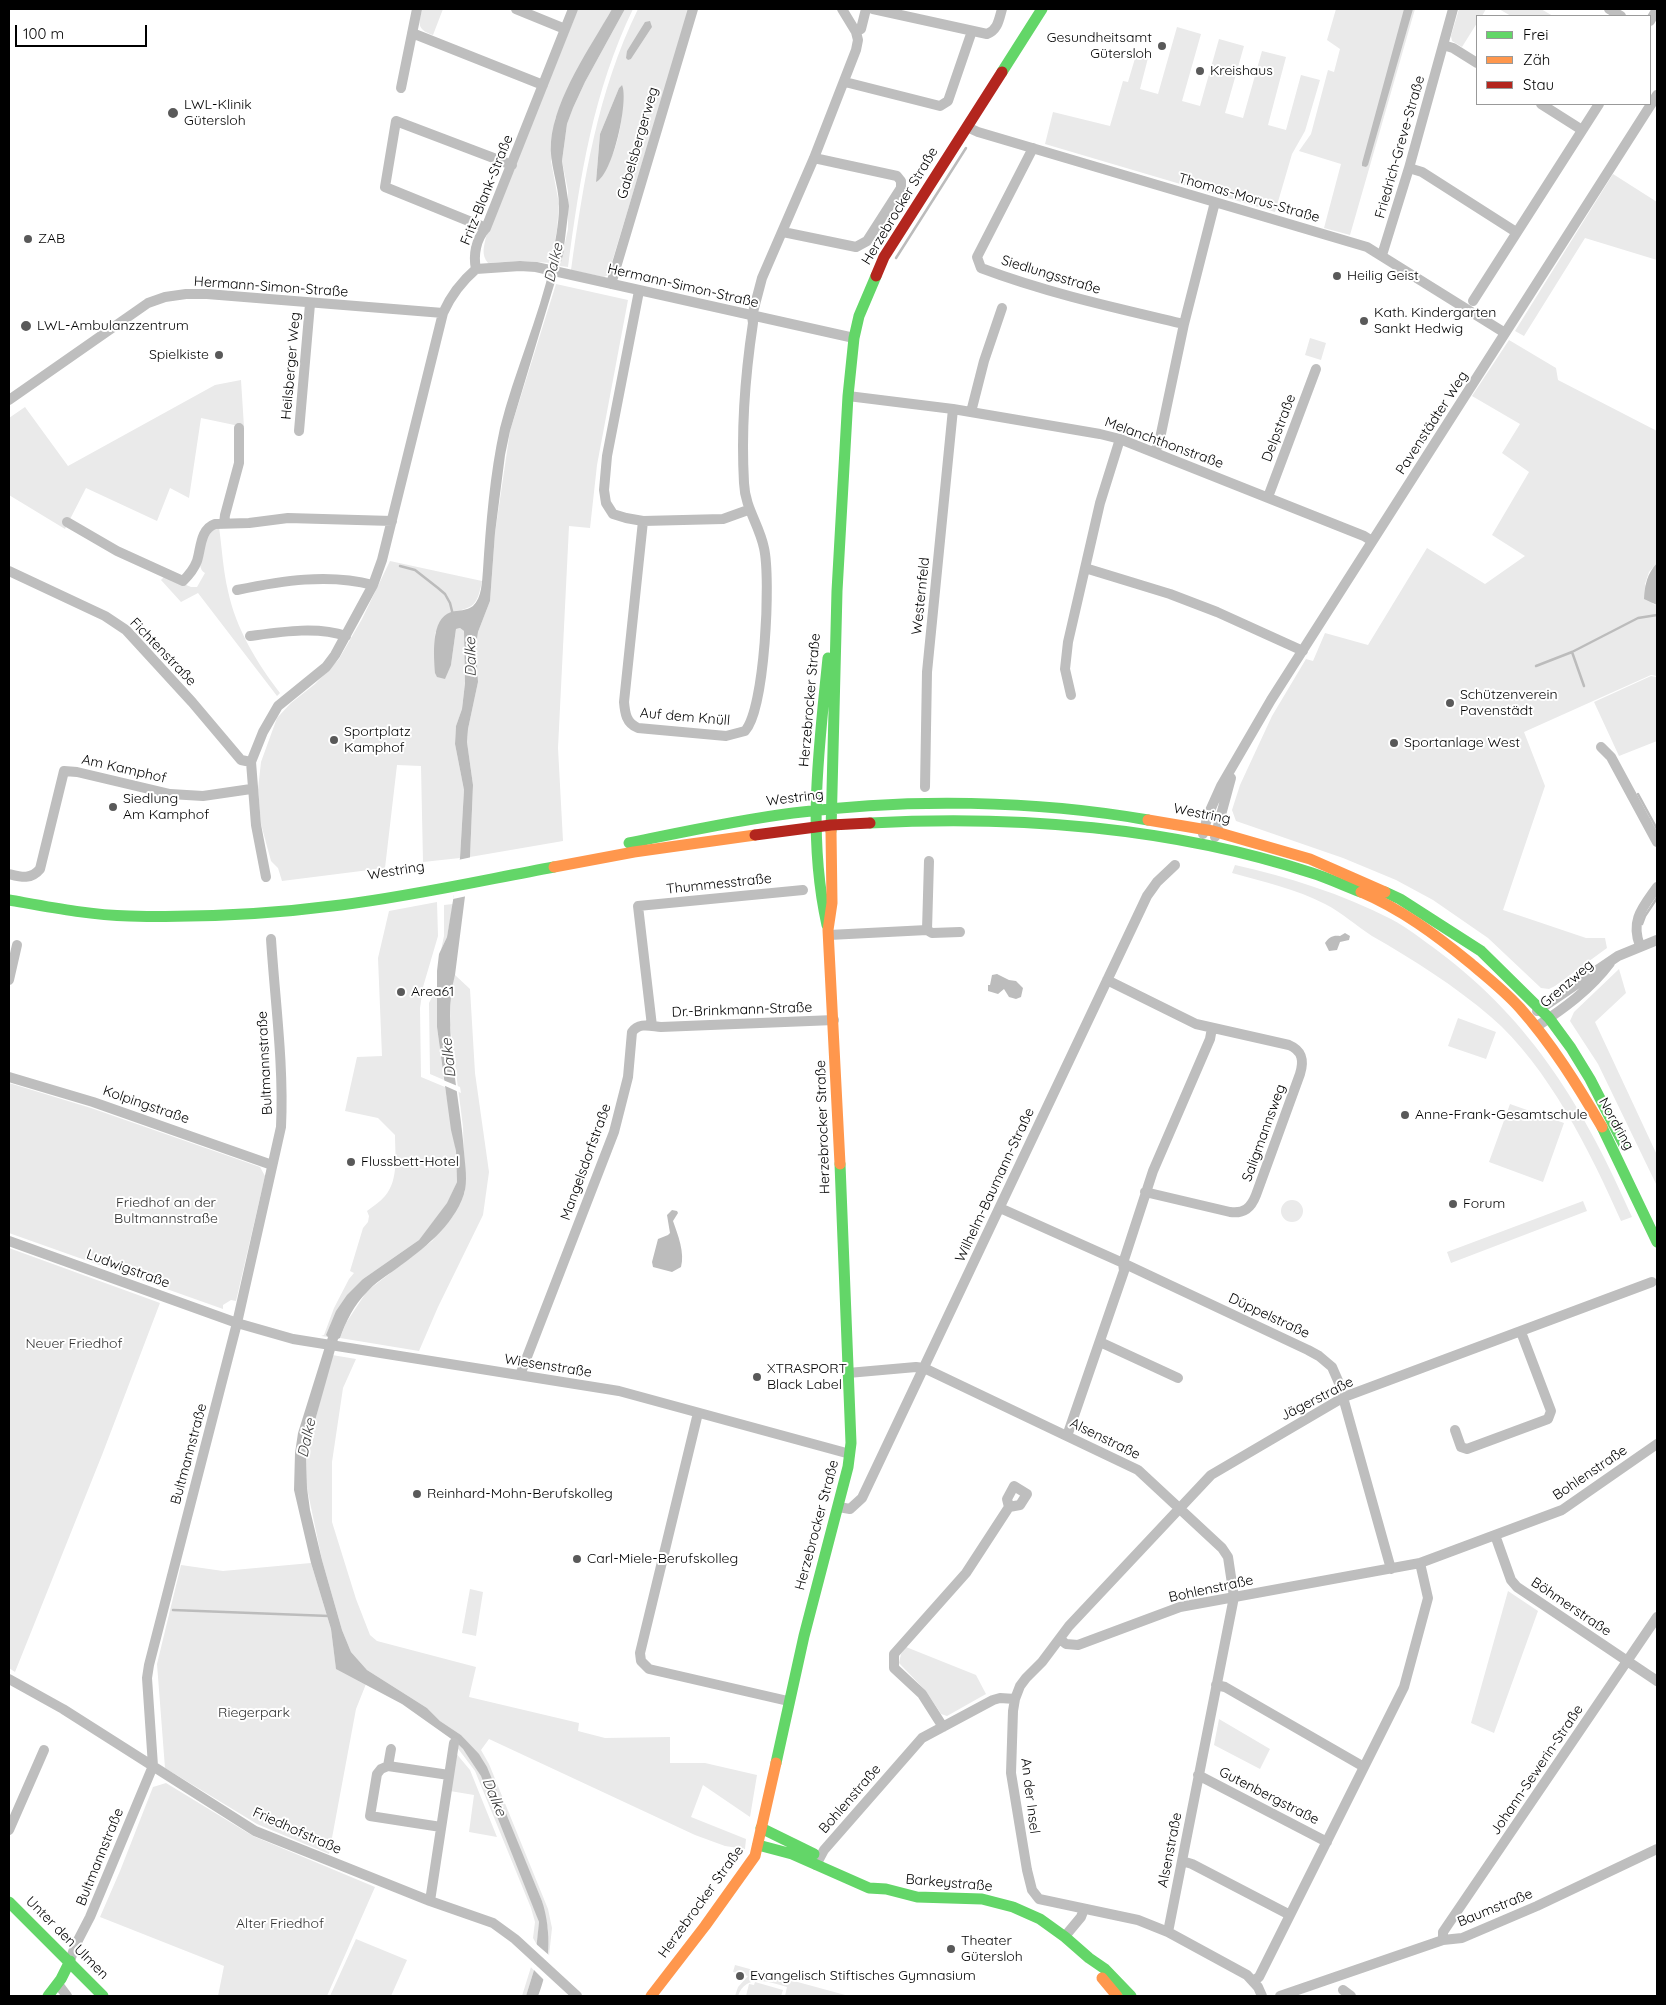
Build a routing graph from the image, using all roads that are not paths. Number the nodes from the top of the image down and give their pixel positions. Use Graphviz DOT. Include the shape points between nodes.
graph roads {
  1 [pos="417,9"];
  2 [pos="516,9"];
  3 [pos="573,9"];
  4 [pos="693,9"];
  5 [pos="842,9"];
  6 [pos="866,9"];
  7 [pos="874,9"];
  8 [pos="1002,9"];
  9 [pos="1042,9"];
  10 [pos="1453,9"];
  11 [pos="565,29"];
  12 [pos="972,31"];
  13 [pos="856,32"];
  14 [pos="412,33"];
  15 [pos="1443,45"];
  16 [pos="1476,62"];
  17 [pos="844,82"];
  18 [pos="543,85"];
  19 [pos="401,88"];
  20 [pos="1543,105"];
  21 [pos="1598,105"];
  22 [pos="1651,105"];
  23 [pos="967,127"];
  24 [pos="1582,130"];
  25 [pos="1033,148"];
  26 [pos="814,158"];
  27 [pos="512,165"];
  28 [pos="1409,168"];
  29 [pos="1215,202"];
  30 [pos="486,228"];
  31 [pos="782,232"];
  32 [pos="1516,232"];
  33 [pos="1382,255"];
  34 [pos="476,270"];
  35 [pos="612,284"];
  36 [pos="639,291"];
  37 [pos="1473,301"];
  38 [pos="310,304"];
  39 [pos="1002,308"];
  40 [pos="443,313"];
  41 [pos="752,316"];
  42 [pos="1184,324"];
  43 [pos="1505,333"];
  44 [pos="854,338"];
  45 [pos="1316,369"];
  46 [pos="848,396"];
  47 [pos="9,400"];
  48 [pos="953,409"];
  49 [pos="971,412"];
  50 [pos="239,428"];
  51 [pos="299,431"];
  52 [pos="1120,439"];
  53 [pos="1155,452"];
  54 [pos="1268,497"];
  55 [pos="748,510"];
  56 [pos="392,521"];
  57 [pos="644,521"];
  58 [pos="67,522"];
  59 [pos="224,523"];
  60 [pos="1372,541"];
  61 [pos="1085,568"];
  62 [pos="9,571"];
  63 [pos="373,585"];
  64 [pos="237,590"];
  65 [pos="837,590"];
  66 [pos="250,636"];
  67 [pos="346,636"];
  68 [pos="1303,651"];
  69 [pos="1072,695"];
  70 [pos="1601,747"];
  71 [pos="251,762"];
  72 [pos="1234,768"];
  73 [pos="925,787"];
  74 [pos="251,789"];
  75 [pos="831,808"];
  76 [pos="815,810"];
  77 [pos="831,825"];
  78 [pos="815,827"];
  79 [pos="1204,830"];
  80 [pos="1216,832"];
  81 [pos="1657,842"];
  82 [pos="1200,844"];
  83 [pos="1212,847"];
  84 [pos="929,861"];
  85 [pos="1175,865"];
  86 [pos="9,874"];
  87 [pos="266,877"];
  88 [pos="470,879"];
  89 [pos="454,882"];
  90 [pos="1657,887"];
  91 [pos="803,890"];
  92 [pos="9,891"];
  93 [pos="9,900"];
  94 [pos="927,930"];
  95 [pos="960,932"];
  96 [pos="828,933"];
  97 [pos="271,939"];
  98 [pos="1657,940"];
  99 [pos="17,945"];
  100 [pos="1640,946"];
  101 [pos="1614,958"];
  102 [pos="9,980"];
  103 [pos="1107,980"];
  104 [pos="1540,1008"];
  105 [pos="1528,1017"];
  106 [pos="1549,1018"];
  107 [pos="834,1020"];
  108 [pos="652,1026"];
  109 [pos="1536,1027"];
  110 [pos="1212,1028"];
  111 [pos="9,1077"];
  112 [pos="1628,1152"];
  113 [pos="272,1165"];
  114 [pos="1635,1169"];
  115 [pos="1145,1192"];
  116 [pos="1000,1208"];
  117 [pos="1657,1218"];
  118 [pos="9,1241"];
  119 [pos="1657,1242"];
  120 [pos="1123,1263"];
  121 [pos="1652,1282"];
  122 [pos="237,1323"];
  123 [pos="1521,1332"];
  124 [pos="1100,1342"];
  125 [pos="924,1368"];
  126 [pos="848,1373"];
  127 [pos="520,1375"];
  128 [pos="1178,1378"];
  129 [pos="1344,1397"];
  130 [pos="698,1413"];
  131 [pos="1454,1430"];
  132 [pos="1067,1436"];
  133 [pos="1657,1444"];
  134 [pos="850,1454"];
  135 [pos="839,1507"];
  136 [pos="1010,1507"];
  137 [pos="1178,1508"];
  138 [pos="1495,1535"];
  139 [pos="1420,1563"];
  140 [pos="1392,1569"];
  141 [pos="1234,1597"];
  142 [pos="1657,1617"];
  143 [pos="1060,1639"];
  144 [pos="1627,1662"];
  145 [pos="9,1679"];
  146 [pos="1657,1681"];
  147 [pos="1216,1685"];
  148 [pos="1015,1700"];
  149 [pos="788,1702"];
  150 [pos="943,1727"];
  151 [pos="454,1743"];
  152 [pos="390,1749"];
  153 [pos="44,1750"];
  154 [pos="153,1766"];
  155 [pos="388,1766"];
  156 [pos="1364,1767"];
  157 [pos="449,1775"];
  158 [pos="1198,1775"];
  159 [pos="441,1827"];
  160 [pos="761,1828"];
  161 [pos="9,1830"];
  162 [pos="1327,1842"];
  163 [pos="758,1844"];
  164 [pos="1657,1849"];
  165 [pos="818,1861"];
  166 [pos="1182,1862"];
  167 [pos="430,1901"];
  168 [pos="9,1902"];
  169 [pos="1084,1909"];
  170 [pos="1290,1915"];
  171 [pos="1168,1932"];
  172 [pos="1066,1935"];
  173 [pos="1443,1940"];
  174 [pos="70,1961"];
  175 [pos="1092,1961"];
  176 [pos="1254,1981"];
  177 [pos="58,1984"];
  178 [pos="1284,1995"];
  179 [pos="48,1996"];
  180 [pos="67,1996"];
  181 [pos="103,1996"];
  182 [pos="577,1996"];
  183 [pos="651,1996"];
  184 [pos="1117,1996"];
  185 [pos="1131,1996"];
  186 [pos="1262,1996"];
  1 -- 14 [label="street"];
  2 -- 11 [label="street"];
  3 -- 11 [label="street, Fritz-Blank-Straße"];
  4 -- 35 [label="street, Gabelsbergerweg"];
  5 -- 13 [label="street"];
  6 -- 13 [label="street, Auf dem Knüll" via="861,29"];
  7 -- 12 [label="street"];
  8 -- 12 [label="street" via="991,33"];
  9 -- 23 [label="main road, Herzebrocker Straße"];
  10 -- 15 [label="street, Friedrich-Greve-Straße"];
  11 -- 18 [label="street, Fritz-Blank-Straße"];
  12 -- 17 [label="street" via="948,101 940,106"];
  13 -- 17 [label="street, Auf dem Knüll" via="858,40"];
  14 -- 18 [label="street"];
  14 -- 19 [label="street"];
  15 -- 16 [label="street"];
  15 -- 28 [label="street, Friedrich-Greve-Straße"];
  17 -- 26 [label="street, Auf dem Knüll"];
  18 -- 27 [label="street, Fritz-Blank-Straße"];
  20 -- 24 [label="street"];
  21 -- 24 [label="street"];
  22 -- 43 [label="street, Pavenstädter Weg"];
  23 -- 25 [label="street, Thomas-Morus-Straße"];
  23 -- 44 [label="main road, Herzebrocker Straße" via="884,257 866,296"];
  24 -- 32 [label="street"];
  25 -- 29 [label="street, Thomas-Morus-Straße"];
  25 -- 42 [label="street, Siedlungsstraße" via="977,257 981,268 1080,300"];
  26 -- 31 [label="street, Auf dem Knüll"];
  26 -- 31 [label="street" via="897,176 901,188 867,241 856,247"];
  27 -- 30 [label="street, Fritz-Blank-Straße"];
  27 -- 30 [label="street" via="396,121 385,187"];
  28 -- 32 [label="street" via="1422,172"];
  28 -- 33 [label="street, Friedrich-Greve-Straße"];
  29 -- 33 [label="street, Thomas-Morus-Straße" via="1367,247"];
  29 -- 42 [label="street"];
  30 -- 34 [label="street, Fritz-Blank-Straße" via="480,235 474,259"];
  31 -- 41 [label="street, Auf dem Knüll" via="762,278"];
  32 -- 37 [label="street"];
  33 -- 43 [label="street, Thomas-Morus-Straße"];
  34 -- 35 [label="street, Hermann-Simon-Straße" via="520,266"];
  34 -- 40 [label="street" via="463,280"];
  35 -- 36 [label="street, Hermann-Simon-Straße"];
  36 -- 41 [label="street, Hermann-Simon-Straße"];
  36 -- 57 [label="street" via="604,490 606,503 613,514"];
  38 -- 40 [label="street, Hermann-Simon-Straße"];
  38 -- 47 [label="street, Hermann-Simon-Straße" via="207,294 166,297 127,316"];
  38 -- 51 [label="street, Heilsberger Weg"];
  39 -- 49 [label="street"];
  40 -- 56 [label="street"];
  41 -- 44 [label="street, Hermann-Simon-Straße"];
  41 -- 55 [label="street, Auf dem Knüll" via="743,439 744,489"];
  42 -- 53 [label="street"];
  43 -- 60 [label="street, Pavenstädter Weg"];
  44 -- 46 [label="main road, Herzebrocker Straße"];
  45 -- 54 [label="street, Delpstraße"];
  46 -- 48 [label="street, Melanchthonstraße"];
  46 -- 65 [label="main road, Herzebrocker Straße"];
  48 -- 49 [label="street, Melanchthonstraße"];
  48 -- 73 [label="street, Westernfeld" via="927,672"];
  49 -- 52 [label="street, Melanchthonstraße"];
  50 -- 59 [label="street" via="239,463"];
  52 -- 53 [label="street, Melanchthonstraße"];
  52 -- 61 [label="street" via="1100,503"];
  53 -- 54 [label="street, Melanchthonstraße"];
  54 -- 60 [label="street, Melanchthonstraße"];
  55 -- 57 [label="street" via="723,519"];
  55 -- 57 [label="street, Auf dem Knüll" via="764,547 768,570 767,606 753,719 745,731 726,736 638,728 628,721 624,702"];
  56 -- 59 [label="street" via="288,518"];
  56 -- 63 [label="street"];
  58 -- 59 [label="street" via="117,551 184,581 196,563 207,529"];
  60 -- 68 [label="street, Pavenstädter Weg"];
  61 -- 68 [label="street" via="1170,594"];
  61 -- 69 [label="street" via="1065,669"];
  62 -- 71 [label="street, Fichtenstraße" via="105,616 126,630 241,760"];
  63 -- 64 [label="street" via="361,581 286,580"];
  63 -- 67 [label="street"];
  65 -- 75 [label="main road, Herzebrocker Straße"];
  65 -- 76 [label="main road, Herzebrocker Straße"];
  66 -- 67 [label="street" via="301,632"];
  67 -- 71 [label="street" via="326,667 283,700 272,714"];
  68 -- 72 [label="street, Pavenstädter Weg" via="1260,718"];
  70 -- 81 [label="street" via="1611,757"];
  71 -- 74 [label="street"];
  72 -- 79 [label="street, Pavenstädter Weg" via="1214,801"];
  72 -- 80 [label="street, Pavenstädter Weg"];
  74 -- 86 [label="street, Am Kamphof" via="191,796 170,794 64,771 40,869 29,877"];
  74 -- 87 [label="street"];
  75 -- 76 [label="main road, Westring"];
  75 -- 77 [label="main road, Herzebrocker Straße"];
  75 -- 79 [label="main road, Westring" via="1022,805 1128,816"];
  76 -- 78 [label="main road, Herzebrocker Straße"];
  76 -- 88 [label="main road, Westring" via="733,822"];
  77 -- 78 [label="main road, Westring"];
  77 -- 82 [label="main road, Westring" via="923,820 1021,822 1092,827"];
  77 -- 96 [label="main road, Herzebrocker Straße" via="832,902"];
  78 -- 88 [label="main road, Westring"];
  78 -- 96 [label="main road, Herzebrocker Straße" via="820,902"];
  79 -- 80 [label="main road, Westring"];
  79 -- 82 [label="street, Pavenstädter Weg"];
  80 -- 83 [label="street, Pavenstädter Weg"];
  80 -- 104 [label="main road, Westring" via="1316,862 1402,900 1476,948"];
  82 -- 83 [label="main road, Westring"];
  83 -- 105 [label="main road, Westring" via="1312,873 1376,898 1428,929 1491,980"];
  84 -- 94 [label="street"];
  85 -- 103 [label="street, Wilhelm-Baumann-Straße" via="1147,896"];
  88 -- 89 [label="main road, Westring"];
  89 -- 92 [label="main road, Westring" via="288,902 182,908 124,907"];
  89 -- 93 [label="main road, Westring" via="342,905 188,917 127,916"];
  90 -- 100 [label="street" via="1638,914 1636,927"];
  91 -- 108 [label="street, Thummesstraße" via="638,906"];
  94 -- 95 [label="street" via="932,933"];
  94 -- 96 [label="street"];
  96 -- 107 [label="main road, Herzebrocker Straße"];
  97 -- 113 [label="street, Bultmannstraße" via="282,1108"];
  98 -- 100 [label="street, Grenzweg"];
  99 -- 102 [label="street"];
  100 -- 101 [label="street, Grenzweg"];
  101 -- 104 [label="street, Grenzweg"];
  101 -- 106 [label="street, Grenzweg" via="1601,976"];
  103 -- 110 [label="street, Saligmannsweg" via="1196,1024"];
  103 -- 116 [label="street, Wilhelm-Baumann-Straße"];
  104 -- 105 [label="street, Grenzweg"];
  104 -- 106 [label="main road, Nordring"];
  105 -- 109 [label="main road, Westring"];
  106 -- 109 [label="street, Grenzweg"];
  106 -- 112 [label="main road, Nordring" via="1586,1071"];
  107 -- 108 [label="street, Dr.-Brinkmann-Straße"];
  107 -- 126 [label="main road, Herzebrocker Straße"];
  108 -- 127 [label="street, Mangelsdorfstraße" via="637,1026 632,1032 628,1077 614,1132"];
  109 -- 119 [label="main road, Nordring" via="1606,1133"];
  110 -- 115 [label="street"];
  110 -- 115 [label="street, Saligmannsweg" via="1289,1045 1302,1056 1300,1074 1253,1203 1238,1213"];
  111 -- 113 [label="street, Kolpingstraße" via="93,1102"];
  113 -- 122 [label="street, Bultmannstraße"];
  114 -- 117 [label="main road, Nordring"];
  115 -- 120 [label="street"];
  116 -- 120 [label="street, Düppelstraße"];
  116 -- 125 [label="street, Wilhelm-Baumann-Straße"];
  118 -- 122 [label="street, Ludwigstraße"];
  120 -- 124 [label="street" via="1124,1271"];
  120 -- 129 [label="street, Düppelstraße" via="1319,1356 1332,1367"];
  121 -- 123 [label="street, Jägerstraße"];
  122 -- 127 [label="street, Wiesenstraße" via="293,1340"];
  122 -- 154 [label="street, Bultmannstraße" via="149,1665 147,1678"];
  123 -- 129 [label="street, Jägerstraße"];
  123 -- 131 [label="street" via="1551,1411 1548,1419 1467,1449 1461,1447"];
  124 -- 128 [label="street"];
  124 -- 132 [label="street"];
  125 -- 126 [label="street, Alsenstraße"];
  125 -- 132 [label="street, Alsenstraße"];
  125 -- 135 [label="street, Wilhelm-Baumann-Straße" via="862,1498 850,1509"];
  126 -- 134 [label="main road, Herzebrocker Straße"];
  127 -- 130 [label="street, Wiesenstraße" via="619,1391"];
  129 -- 137 [label="street, Jägerstraße" via="1211,1474"];
  129 -- 140 [label="street, Düppelstraße"];
  130 -- 134 [label="street, Wiesenstraße"];
  130 -- 149 [label="street" via="640,1653 641,1661 649,1668"];
  132 -- 137 [label="street, Alsenstraße" via="1138,1470"];
  133 -- 138 [label="street, Bohlenstraße" via="1562,1510"];
  134 -- 135 [label="main road, Herzebrocker Straße"];
  135 -- 149 [label="main road, Herzebrocker Straße"];
  136 -- 150 [label="street" via="966,1572 894,1654 894,1668 922,1694"];
  137 -- 141 [label="street, Alsenstraße" via="1225,1552"];
  137 -- 143 [label="street, Jägerstraße"];
  138 -- 139 [label="street, Bohlenstraße"];
  138 -- 144 [label="street, Böhmerstraße" via="1511,1580 1518,1587"];
  139 -- 140 [label="street, Bohlenstraße"];
  139 -- 156 [label="street, Gutenbergstraße" via="1428,1598 1404,1687"];
  140 -- 141 [label="street, Bohlenstraße"];
  141 -- 143 [label="street, Bohlenstraße" via="1180,1607 1078,1645 1066,1644"];
  141 -- 147 [label="street, Alsenstraße"];
  142 -- 144 [label="street, Johann-Sewerin-Straße"];
  143 -- 148 [label="street" via="1026,1678"];
  144 -- 146 [label="street, Böhmerstraße"];
  144 -- 173 [label="street, Johann-Sewerin-Straße" via="1443,1932"];
  145 -- 154 [label="street, Friedhofstraße"];
  147 -- 156 [label="street" via="1225,1687"];
  147 -- 158 [label="street, Alsenstraße"];
  148 -- 150 [label="street, Bohlenstraße" via="993,1700"];
  148 -- 169 [label="street, An der Insel" via="1011,1773 1032,1890 1039,1898"];
  149 -- 160 [label="main road, Herzebrocker Straße"];
  150 -- 165 [label="street, Bohlenstraße" via="922,1738 844,1826"];
  151 -- 157 [label="street"];
  152 -- 155 [label="street"];
  153 -- 161 [label="street"];
  154 -- 167 [label="street, Friedhofstraße" via="255,1831"];
  154 -- 174 [label="street, Bultmannstraße"];
  155 -- 157 [label="street"];
  155 -- 159 [label="street" via="378,1774 370,1816"];
  156 -- 162 [label="street, Gutenbergstraße"];
  157 -- 159 [label="street"];
  158 -- 162 [label="street, Gutenbergstraße"];
  158 -- 166 [label="street, Alsenstraße"];
  159 -- 167 [label="street"];
  160 -- 163 [label="main road, Herzebrocker Straße"];
  160 -- 165 [label="main road, Barkeystraße"];
  162 -- 170 [label="street, Gutenbergstraße"];
  163 -- 165 [label="main road, Barkeystraße"];
  163 -- 183 [label="main road, Herzebrocker Straße" via="740,1879"];
  164 -- 173 [label="street, Baumstraße" via="1462,1938"];
  165 -- 172 [label="main road, Barkeystraße" via="873,1881 876,1886 890,1892 978,1898 1005,1904 1041,1919"];
  166 -- 170 [label="street" via="1192,1864"];
  166 -- 171 [label="street, Alsenstraße"];
  167 -- 182 [label="street, Friedhofstraße" via="493,1923"];
  168 -- 174 [label="main road, Unter den Ulmen"];
  169 -- 171 [label="street" via="1138,1920"];
  169 -- 172 [label="street"];
  170 -- 176 [label="street, Gutenbergstraße"];
  171 -- 176 [label="street"];
  172 -- 175 [label="main road, Barkeystraße"];
  173 -- 178 [label="street, Baumstraße"];
  174 -- 177 [label="main road"];
  174 -- 181 [label="main road, Unter den Ulmen"];
  175 -- 184 [label="main road, Barkeystraße"];
  175 -- 185 [label="main road, Barkeystraße"];
  176 -- 186 [label="street"];
  177 -- 179 [label="main road"];
  177 -- 180 [label="street"];
}
